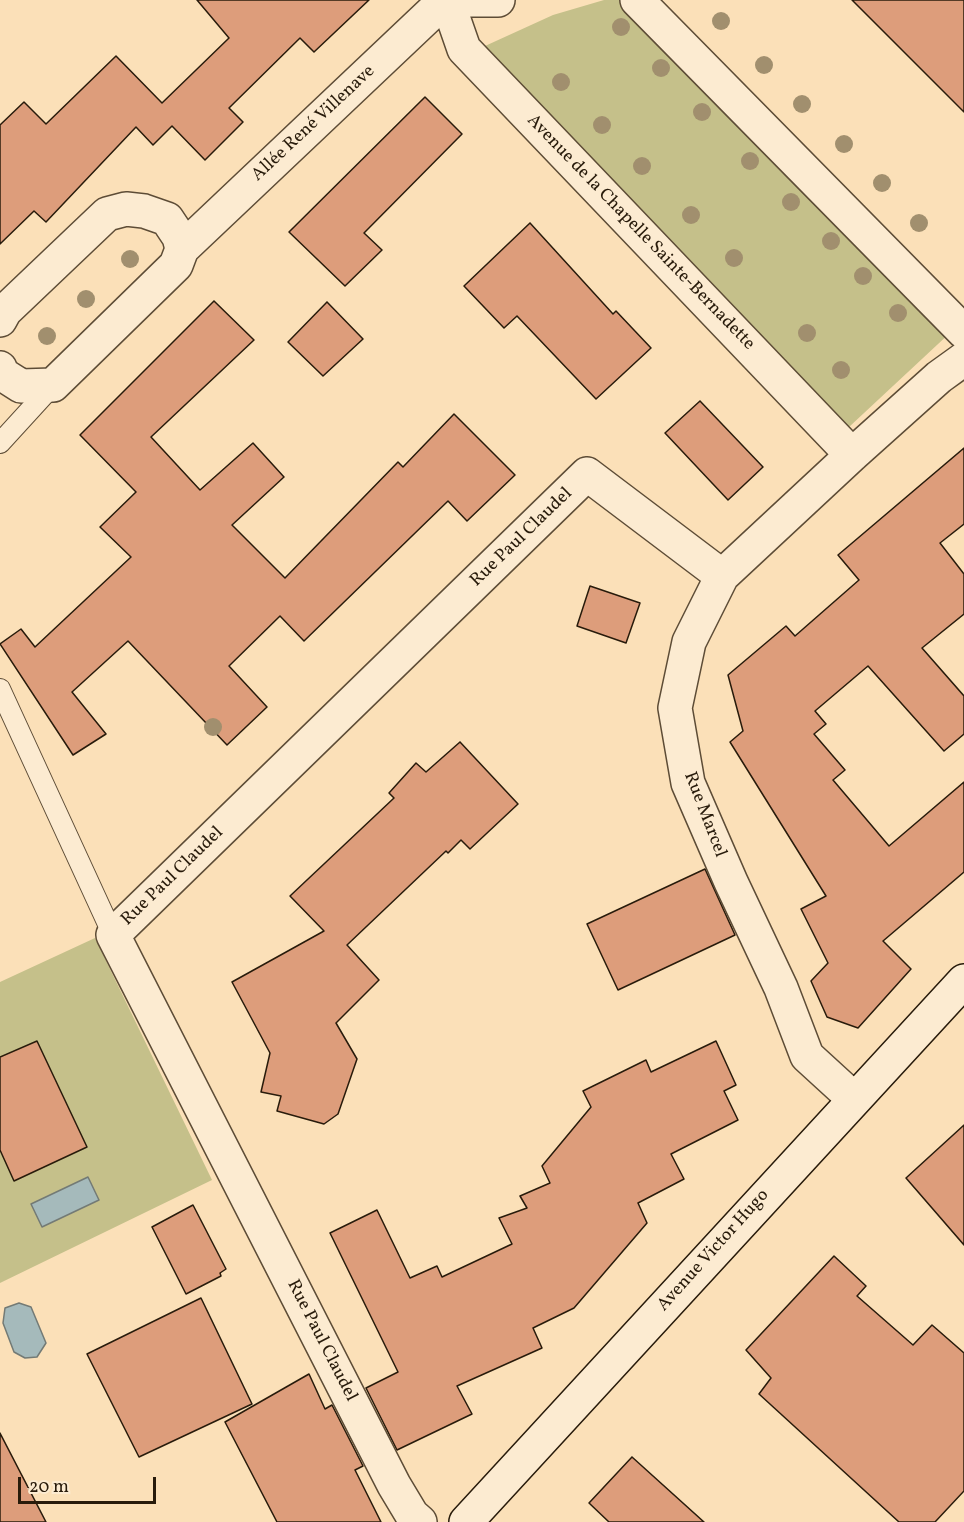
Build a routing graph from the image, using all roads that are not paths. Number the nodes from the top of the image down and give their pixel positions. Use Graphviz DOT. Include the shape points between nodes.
graph roads {
  1 [pos="446,0"];
  2 [pos="473,0"];
  3 [pos="498,0"];
  4 [pos="637,0"];
  5 [pos="182,249"];
  6 [pos="0,320"];
  7 [pos="964,332"];
  8 [pos="964,359"];
  9 [pos="0,368"];
  10 [pos="52,385"];
  11 [pos="0,443"];
  12 [pos="852,455"];
  13 [pos="722,576"];
  14 [pos="0,689"];
  15 [pos="114,935"];
  16 [pos="964,981"];
  17 [pos="854,1098"];
  18 [pos="420,1522"];
  19 [pos="465,1522"];
  1 -- 5 [label="street, Allée René Villenave"];
  1 -- 12 [label="street, Avenue de la Chapelle Sainte-Bernadette" via="464,49"];
  2 -- 3 [label="street"];
  4 -- 7 [label="street"];
  5 -- 6 [label="street" via="167,219 126,209 107,214"];
  5 -- 10 [label="street, Allée René Villenave" via="176,266"];
  8 -- 12 [label="street, Rue Marcel"];
  9 -- 10 [label="street" via="2,374 21,386"];
  10 -- 11 [label="lane"];
  12 -- 13 [label="street, Rue Marcel"];
  13 -- 15 [label="street, Rue Paul Claudel" via="587,474"];
  13 -- 17 [label="street, Rue Marcel" via="689,642 675,708 688,783 781,988 807,1056"];
  14 -- 15 [label="lane"];
  15 -- 18 [label="street, Rue Paul Claudel" via="394,1485"];
  16 -- 17 [label="street, Avenue Victor Hugo"];
  17 -- 19 [label="street, Avenue Victor Hugo"];
}
